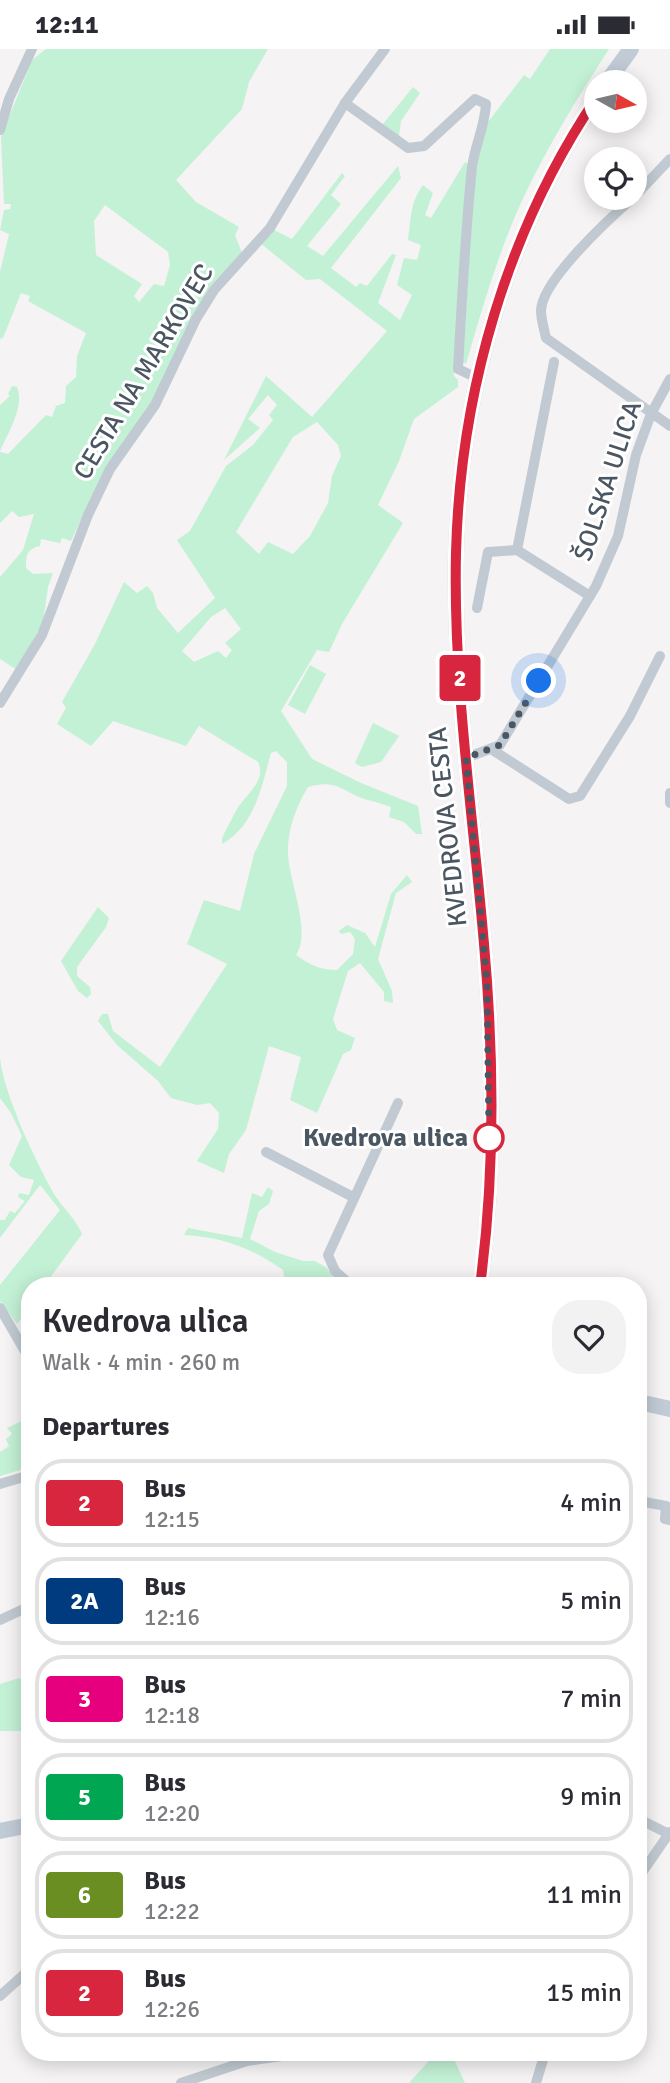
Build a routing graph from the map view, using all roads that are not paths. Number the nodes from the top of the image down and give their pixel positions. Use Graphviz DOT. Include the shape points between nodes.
graph roads {
  1 [pos="32,49"];
  2 [pos="385,49"];
  3 [pos="631,49"];
  4 [pos="616,70"];
  5 [pos="345,103"];
  6 [pos="584,116"];
  7 [pos="0,129"];
  8 [pos="670,159"];
  9 [pos="647,183"];
  10 [pos="619,210"];
  11 [pos="554,362"];
  12 [pos="477,378"];
  13 [pos="670,379"];
  14 [pos="651,414"];
  15 [pos="670,426"];
  16 [pos="517,550"];
  17 [pos="590,596"];
  18 [pos="477,608"];
  19 [pos="660,656"];
  20 [pos="0,703"];
  21 [pos="491,749"];
  22 [pos="466,758"];
  23 [pos="670,793"];
  24 [pos="670,803"];
  25 [pos="398,1103"];
  26 [pos="266,1152"];
  27 [pos="353,1197"];
  28 [pos="342,1277"];
  29 [pos="481,1277"];
  30 [pos="0,1308"];
  31 [pos="21,1344"];
  32 [pos="647,1404"];
  33 [pos="670,1409"];
  34 [pos="21,1478"];
  35 [pos="0,1484"];
  36 [pos="647,1502"];
  37 [pos="670,1520"];
  38 [pos="21,1610"];
  39 [pos="0,1620"];
  40 [pos="647,1823"];
  41 [pos="21,1827"];
  42 [pos="0,1831"];
  43 [pos="669,1833"];
  44 [pos="647,1865"];
  45 [pos="21,1977"];
  46 [pos="0,1996"];
  47 [pos="233,2061"];
  48 [pos="543,2061"];
  49 [pos="181,2083"];
  50 [pos="536,2083"];
  1 -- 7 [label="street"];
  2 -- 5 [label="street, CESTA NA MARKOVEC"];
  3 -- 4 [label="street"];
  5 -- 12 [label="street" via="408,148 424,146 475,99 486,104 475,143 464,241 458,369"];
  5 -- 20 [label="street, CESTA NA MARKOVEC" via="277,217 215,290 172,364 155,405 110,469 42,635"];
  6 -- 12 [label="street, KVEDROVA CESTA" via="530,216"];
  8 -- 9 [label="street"];
  10 -- 14 [label="street" via="557,277 540,309 546,338"];
  11 -- 16 [label="street"];
  12 -- 22 [label="street, KVEDROVA CESTA" via="456,551"];
  13 -- 14 [label="street, ŠOLSKA ULICA"];
  14 -- 15 [label="street"];
  14 -- 17 [label="street, ŠOLSKA ULICA" via="636,454 618,536"];
  16 -- 17 [label="street"];
  16 -- 18 [label="street" via="488,552"];
  17 -- 21 [label="street, ŠOLSKA ULICA" via="500,745"];
  19 -- 21 [label="street" via="630,716 580,796 569,799"];
  21 -- 22 [label="street, ŠOLSKA ULICA"];
  22 -- 29 [label="street, KVEDROVA CESTA" via="489,1022 488,1191"];
  23 -- 24 [label="street"];
  25 -- 27 [label="street"];
  26 -- 27 [label="street"];
  27 -- 28 [label="street" via="328,1255"];
  30 -- 31 [label="street"];
  32 -- 33 [label="street"];
  34 -- 35 [label="street"];
  36 -- 37 [label="street" via="666,1506 665,1519"];
  38 -- 39 [label="street"];
  40 -- 43 [label="street"];
  41 -- 42 [label="street"];
  43 -- 44 [label="street"];
  45 -- 46 [label="street"];
  47 -- 49 [label="street"];
  48 -- 50 [label="street"];
}
